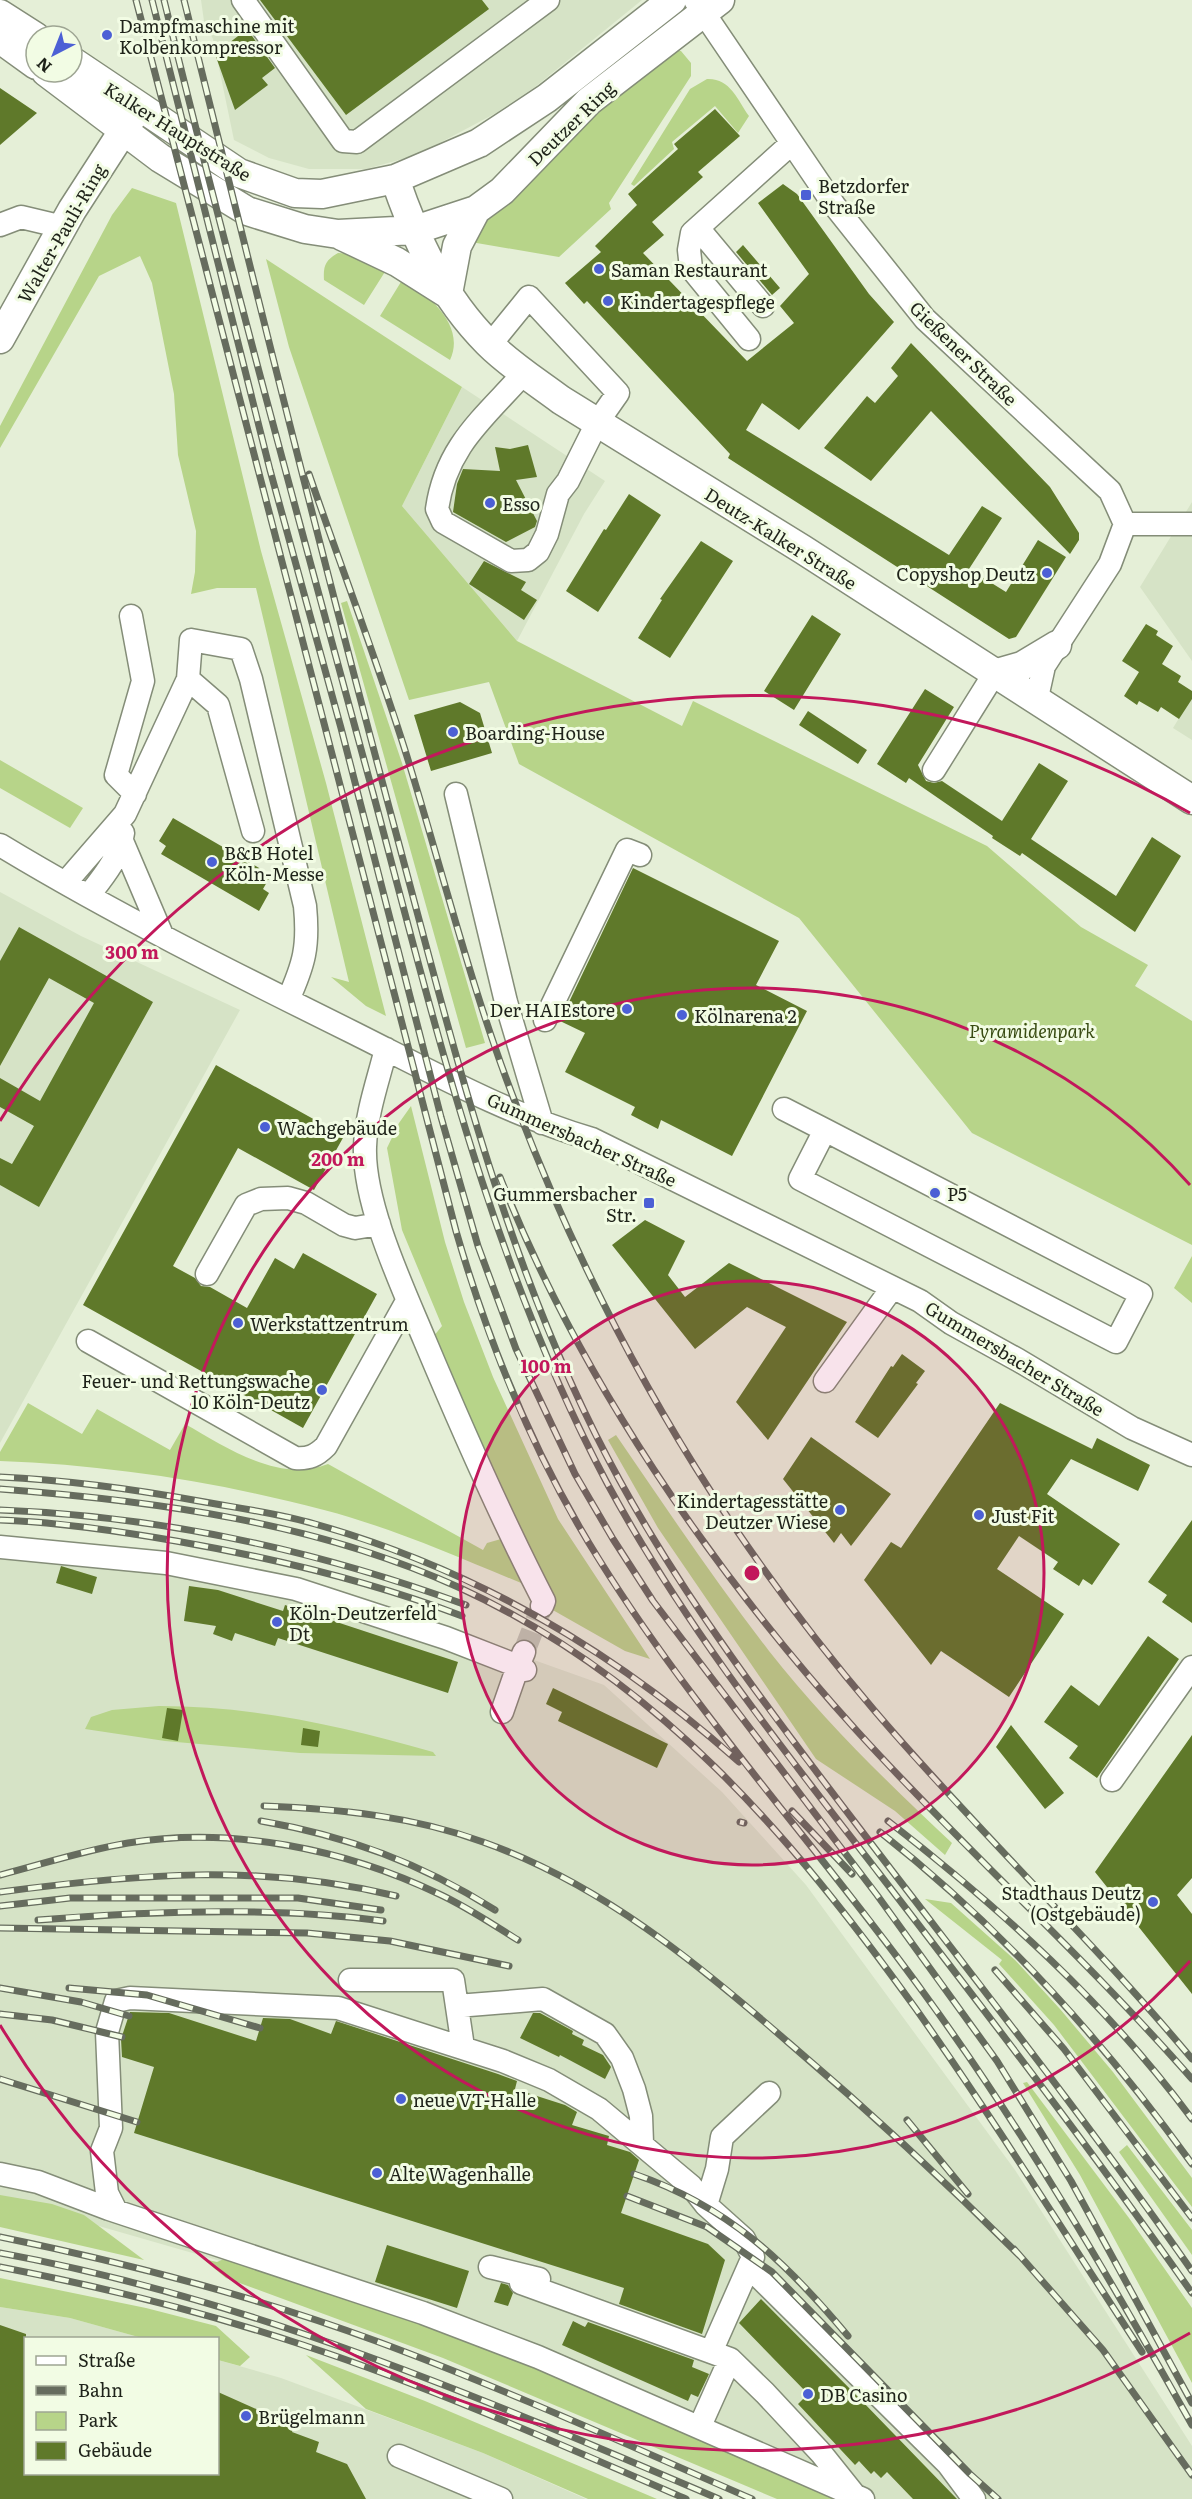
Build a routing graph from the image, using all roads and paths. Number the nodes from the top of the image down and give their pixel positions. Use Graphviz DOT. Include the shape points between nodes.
graph roads {
  1 [pos="243,0"];
  2 [pos="548,0"];
  3 [pos="672,0"];
  4 [pos="706,4"];
  5 [pos="0,14"];
  6 [pos="24,30"];
  7 [pos="0,39"];
  8 [pos="24,56"];
  9 [pos="84,69"];
  10 [pos="62,84"];
  11 [pos="139,106"];
  12 [pos="124,130"];
  13 [pos="792,143"];
  14 [pos="395,179"];
  15 [pos="476,210"];
  16 [pos="0,225"];
  17 [pos="63,227"];
  18 [pos="698,228"];
  19 [pos="415,230"];
  20 [pos="338,234"];
  21 [pos="447,294"];
  22 [pos="763,306"];
  23 [pos="2,332"];
  24 [pos="749,339"];
  25 [pos="490,345"];
  26 [pos="524,373"];
  27 [pos="597,423"];
  28 [pos="1125,524"];
  29 [pos="1192,524"];
  30 [pos="131,616"];
  31 [pos="1057,645"];
  32 [pos="993,674"];
  33 [pos="188,679"];
  34 [pos="1036,702"];
  35 [pos="934,770"];
  36 [pos="456,794"];
  37 [pos="1192,800"];
  38 [pos="130,804"];
  39 [pos="253,831"];
  40 [pos="122,842"];
  41 [pos="0,845"];
  42 [pos="640,855"];
  43 [pos="66,882"];
  44 [pos="89,895"];
  45 [pos="162,935"];
  46 [pos="288,1000"];
  47 [pos="545,1020"];
  48 [pos="386,1049"];
  49 [pos="784,1109"];
  50 [pos="542,1123"];
  51 [pos="825,1130"];
  52 [pos="379,1224"];
  53 [pos="207,1274"];
  54 [pos="892,1288"];
  55 [pos="407,1301"];
  56 [pos="88,1341"];
  57 [pos="825,1381"];
  58 [pos="1192,1455"];
  59 [pos="0,1547"];
  60 [pos="542,1606"];
  61 [pos="1192,1666"];
  62 [pos="502,1712"];
  63 [pos="1112,1780"];
  64 [pos="350,1980"];
  65 [pos="457,2006"];
  66 [pos="463,2047"];
  67 [pos="769,2093"];
  68 [pos="642,2143"];
  69 [pos="0,2174"];
  70 [pos="706,2205"];
  71 [pos="116,2211"];
  72 [pos="490,2267"];
  73 [pos="749,2267"];
  74 [pos="521,2283"];
  75 [pos="567,2300"];
  76 [pos="720,2355"];
  77 [pos="700,2426"];
  78 [pos="399,2456"];
  79 [pos="859,2497"];
  80 [pos="495,2498"];
  81 [pos="974,2499"];
  1 -- 2 [label="street" via="344,141 357,142"];
  3 -- 14 [label="main road, Deutzer Ring" via="515,121 479,143"];
  4 -- 13 [label="street, Gießener Straße"];
  4 -- 15 [label="main road, Deutzer Ring" via="589,101 518,176"];
  5 -- 6 [label="main road"];
  7 -- 8 [label="main road"];
  9 -- 11 [label="main road, Kalker Hauptstraße"];
  10 -- 12 [label="main road, Kalker Hauptstraße"];
  11 -- 12 [label="main road, Walter-Pauli-Ring"];
  11 -- 14 [label="main road, Kalker Hauptstraße" via="239,173 286,191 322,194"];
  12 -- 17 [label="main road, Walter-Pauli-Ring"];
  12 -- 20 [label="main road, Kalker Hauptstraße" via="160,158 247,211 305,230"];
  13 -- 18 [label="street"];
  13 -- 28 [label="street, Gießener Straße" via="871,254 925,319 1110,491"];
  14 -- 19 [label="main road, Deutz-Kalker Straße"];
  15 -- 19 [label="main road, Deutzer Ring"];
  15 -- 21 [label="main road" via="457,246"];
  16 -- 17 [label="street" via="21,217"];
  17 -- 23 [label="main road, Walter-Pauli-Ring"];
  18 -- 22 [label="street"];
  18 -- 24 [label="street" via="692,233 691,268"];
  19 -- 20 [label="main road, Kalker Hauptstraße"];
  19 -- 21 [label="main road, Deutz-Kalker Straße"];
  20 -- 21 [label="main road" via="397,262"];
  21 -- 25 [label="main road, Deutz-Kalker Straße"];
  25 -- 26 [label="main road, Deutz-Kalker Straße"];
  25 -- 27 [label="street" via="529,297 618,393"];
  26 -- 27 [label="main road, Deutz-Kalker Straße"];
  26 -- 27 [label="street" via="476,423 446,469 437,509 444,522 511,561 528,560 538,552 558,494"];
  27 -- 32 [label="main road, Deutz-Kalker Straße" via="802,549"];
  28 -- 29 [label="street"];
  28 -- 31 [label="street" via="1110,564"];
  30 -- 38 [label="street" via="143,681 116,775"];
  31 -- 32 [label="main road" via="1022,666"];
  31 -- 34 [label="street" via="1044,666"];
  32 -- 34 [label="main road, Deutz-Kalker Straße"];
  32 -- 35 [label="street"];
  33 -- 38 [label="street"];
  33 -- 39 [label="street" via="218,705"];
  33 -- 46 [label="street" via="191,640 241,649 305,906 307,944"];
  34 -- 37 [label="main road, Deutz-Kalker Straße"];
  36 -- 50 [label="street" via="506,1002"];
  38 -- 40 [label="street"];
  38 -- 43 [label="street"];
  40 -- 44 [label="street"];
  40 -- 45 [label="street"];
  41 -- 43 [label="street, Gummersbacher Straße"];
  42 -- 47 [label="street" via="627,850"];
  43 -- 44 [label="street, Gummersbacher Straße"];
  44 -- 45 [label="street, Gummersbacher Straße"];
  45 -- 46 [label="street, Gummersbacher Straße"];
  46 -- 48 [label="street, Gummersbacher Straße"];
  48 -- 50 [label="street, Gummersbacher Straße"];
  48 -- 52 [label="street" via="371,1104 365,1148"];
  49 -- 51 [label="street"];
  50 -- 54 [label="street, Gummersbacher Straße" via="592,1139"];
  51 -- 51 [label="street" via="1141,1294 1116,1342 800,1179"];
  52 -- 53 [label="street" via="355,1228 344,1225 297,1199 253,1200 246,1205"];
  52 -- 55 [label="street"];
  54 -- 57 [label="street"];
  54 -- 58 [label="street, Gummersbacher Straße" via="1132,1428"];
  55 -- 56 [label="street" via="326,1446 307,1459 295,1458"];
  55 -- 60 [label="street" via="498,1512 544,1601"];
  59 -- 62 [label="street" via="166,1563 296,1589 523,1663"];
  61 -- 63 [label="street"];
  64 -- 65 [label="street" via="453,1980"];
  65 -- 66 [label="street"];
  65 -- 68 [label="street" via="543,2000 605,2034 622,2058 634,2089"];
  66 -- 68 [label="street" via="549,2080 599,2109"];
  66 -- 71 [label="street" via="338,2008 130,1998 116,2001 107,2032 111,2128 102,2151 107,2193"];
  67 -- 70 [label="street" via="722,2137"];
  68 -- 70 [label="street" via="691,2186"];
  69 -- 71 [label="street" via="38,2182"];
  70 -- 73 [label="street" via="744,2239 753,2257"];
  71 -- 77 [label="street" via="423,2313"];
  72 -- 75 [label="street" via="566,2289"];
  73 -- 76 [label="street"];
  73 -- 81 [label="street" via="948,2464"];
  74 -- 75 [label="street"];
  75 -- 76 [label="street"];
  76 -- 77 [label="street"];
  76 -- 79 [label="street" via="822,2453"];
  77 -- 79 [label="street"];
  78 -- 80 [label="street"];
}
